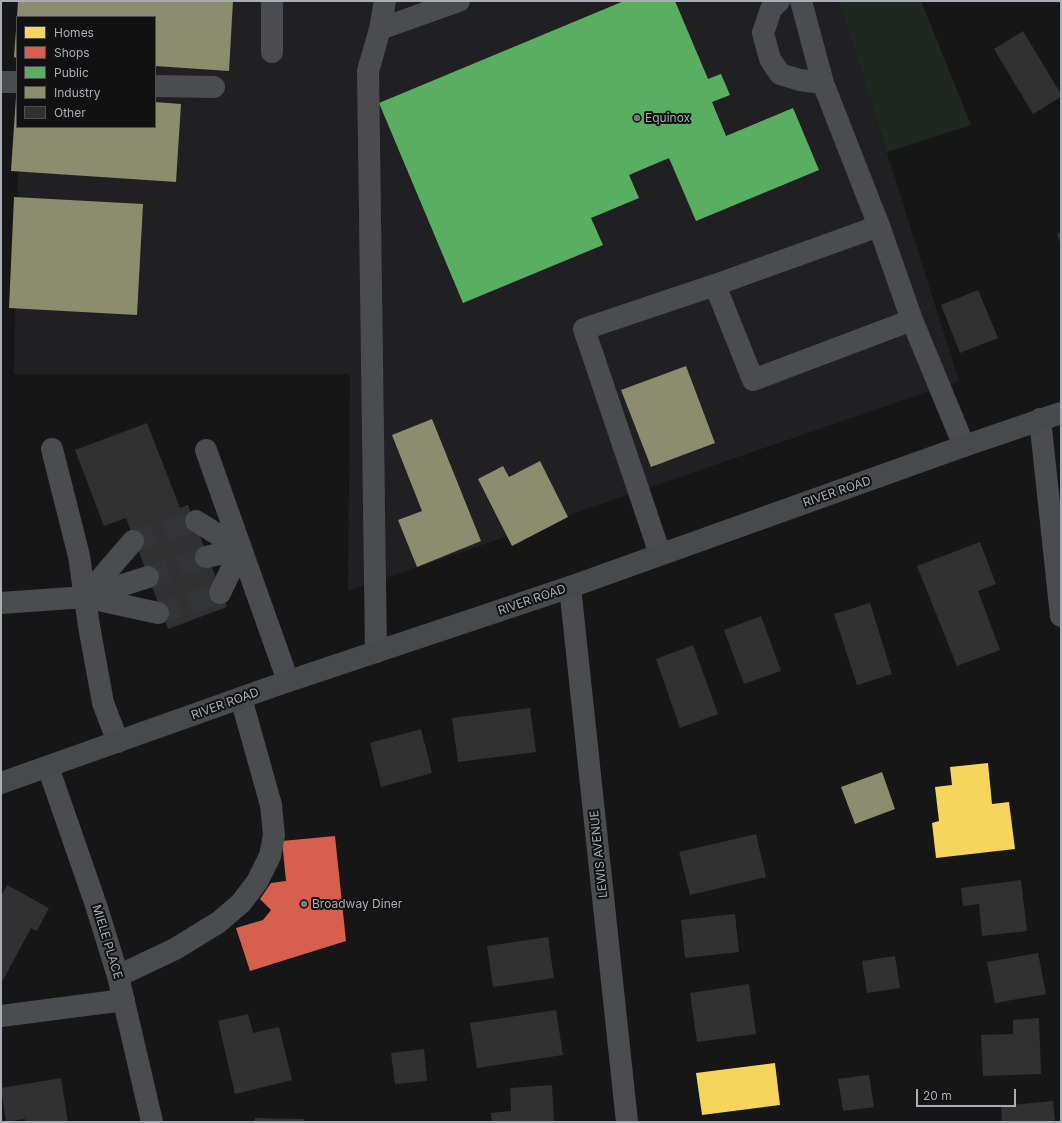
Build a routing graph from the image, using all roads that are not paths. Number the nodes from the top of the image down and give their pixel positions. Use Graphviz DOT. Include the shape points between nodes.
graph roads {
  1 [pos="272,1"];
  2 [pos="385,1"];
  3 [pos="459,1"];
  4 [pos="780,1"];
  5 [pos="802,1"];
  6 [pos="380,28"];
  7 [pos="272,52"];
  8 [pos="1,82"];
  9 [pos="16,82"];
  10 [pos="823,83"];
  11 [pos="156,86"];
  12 [pos="214,87"];
  13 [pos="879,226"];
  14 [pos="715,284"];
  15 [pos="912,320"];
  16 [pos="1061,413"];
  17 [pos="1040,420"];
  18 [pos="964,446"];
  19 [pos="52,449"];
  20 [pos="206,450"];
  21 [pos="196,520"];
  22 [pos="133,541"];
  23 [pos="240,549"];
  24 [pos="660,554"];
  25 [pos="206,557"];
  26 [pos="148,577"];
  27 [pos="570,587"];
  28 [pos="220,593"];
  29 [pos="85,597"];
  30 [pos="1,603"];
  31 [pos="158,613"];
  32 [pos="1061,616"];
  33 [pos="376,652"];
  34 [pos="288,681"];
  35 [pos="241,698"];
  36 [pos="118,742"];
  37 [pos="48,767"];
  38 [pos="1,783"];
  39 [pos="118,976"];
  40 [pos="124,1000"];
  41 [pos="1,1016"];
  42 [pos="152,1122"];
  43 [pos="627,1122"];
  1 -- 7 [label="street"];
  2 -- 6 [label="street"];
  3 -- 6 [label="street"];
  4 -- 10 [label="street" via="771,9 763,33 770,59 780,74"];
  5 -- 10 [label="street"];
  6 -- 33 [label="street" via="368,71"];
  8 -- 9 [label="street"];
  10 -- 13 [label="street"];
  11 -- 12 [label="street"];
  13 -- 14 [label="street"];
  13 -- 15 [label="street"];
  14 -- 15 [label="street" via="753,380"];
  14 -- 24 [label="street" via="584,329"];
  15 -- 18 [label="street"];
  16 -- 17 [label="main road, RIVER ROAD"];
  17 -- 18 [label="main road, RIVER ROAD"];
  17 -- 32 [label="street"];
  18 -- 24 [label="main road, RIVER ROAD"];
  19 -- 29 [label="street" via="79,556"];
  20 -- 23 [label="street"];
  21 -- 23 [label="street"];
  22 -- 29 [label="street"];
  23 -- 25 [label="street"];
  23 -- 28 [label="street"];
  23 -- 34 [label="street"];
  24 -- 27 [label="main road, RIVER ROAD"];
  26 -- 29 [label="street"];
  27 -- 33 [label="main road, RIVER ROAD"];
  27 -- 43 [label="street, LEWIS AVENUE"];
  29 -- 30 [label="street"];
  29 -- 31 [label="street"];
  29 -- 36 [label="street" via="103,703"];
  33 -- 34 [label="main road, RIVER ROAD"];
  34 -- 35 [label="main road, RIVER ROAD"];
  35 -- 36 [label="main road, RIVER ROAD"];
  35 -- 39 [label="street" via="271,805 274,835 270,856 258,882 241,903 219,922 175,949"];
  36 -- 37 [label="main road, RIVER ROAD"];
  37 -- 38 [label="main road, RIVER ROAD"];
  37 -- 39 [label="street, MIELE PLACE"];
  39 -- 40 [label="street, MIELE PLACE"];
  40 -- 41 [label="street"];
  40 -- 42 [label="street, MIELE PLACE"];
}
